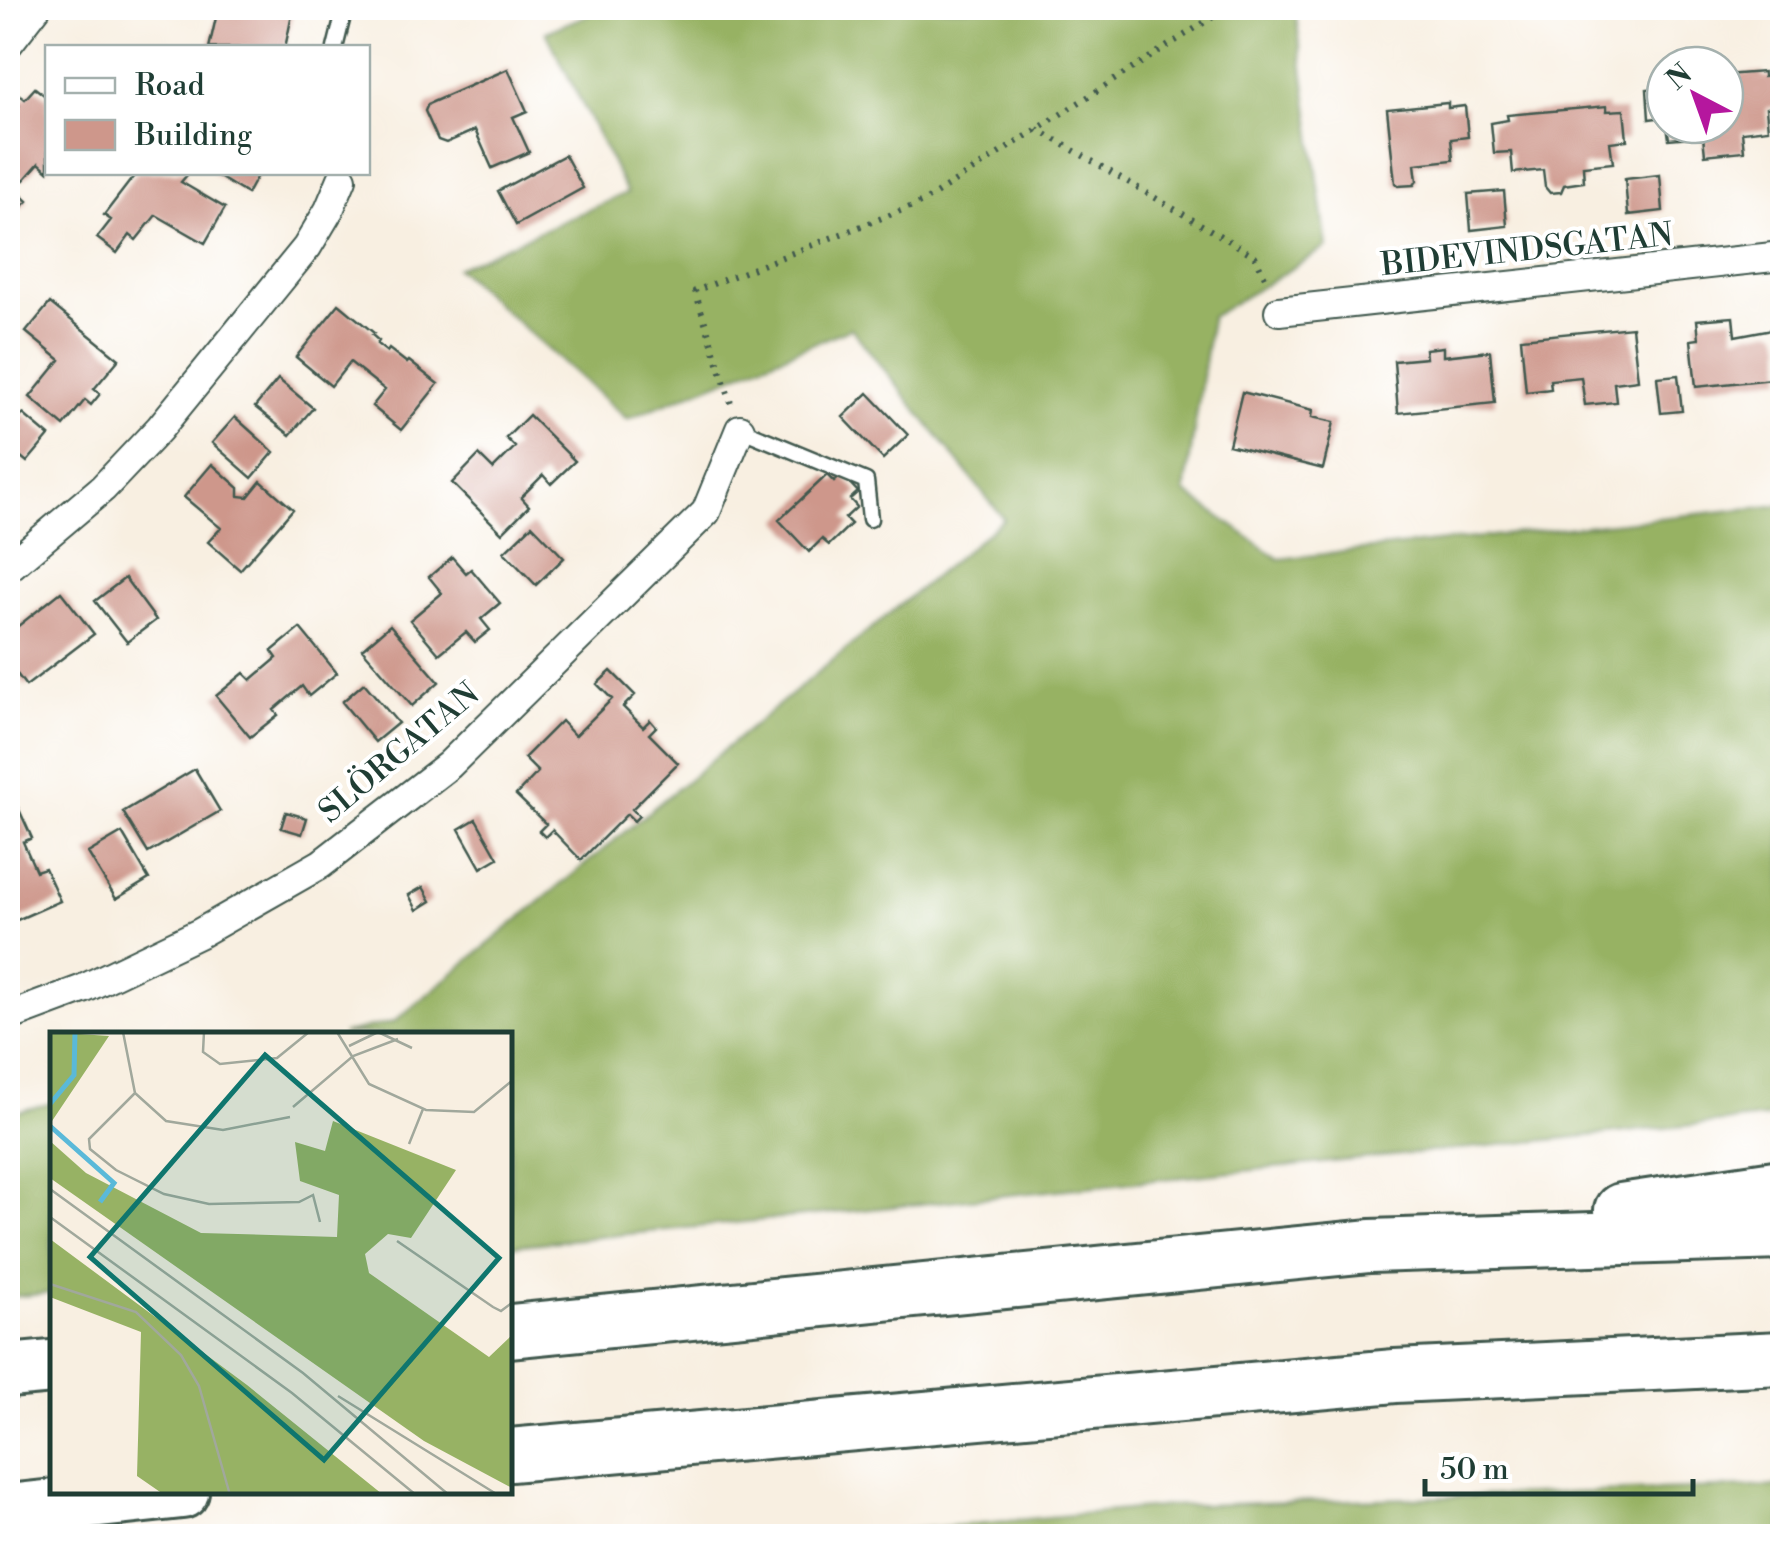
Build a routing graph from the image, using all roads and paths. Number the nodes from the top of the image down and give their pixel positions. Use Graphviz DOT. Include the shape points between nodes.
graph roads {
  1 [pos="36,8"];
  2 [pos="344,8"];
  3 [pos="1227,8"];
  4 [pos="8,44"];
  5 [pos="336,45"];
  6 [pos="1037,129"];
  7 [pos="342,179"];
  8 [pos="1782,256"];
  9 [pos="1279,311"];
  10 [pos="740,430"];
  11 [pos="870,519"];
  12 [pos="8,568"];
  13 [pos="8,1017"];
  14 [pos="1782,1186"];
  15 [pos="1782,1233"];
  16 [pos="1370,1246"];
  17 [pos="512,1330"];
  18 [pos="1782,1358"];
  19 [pos="50,1367"];
  20 [pos="8,1371"];
  21 [pos="512,1454"];
  22 [pos="163,1494"];
  23 [pos="8,1510"];
  1 -- 4 [label="street"];
  2 -- 5 [label="lane"];
  3 -- 6 [label="path"];
  6 -- 9 [label="path" via="1255,256"];
  6 -- 10 [label="path" via="923,202 695,291"];
  7 -- 12 [label="street" via="307,247 159,429 103,488"];
  8 -- 9 [label="street, BIDEVINDSGATAN"];
  10 -- 11 [label="lane" via="866,481"];
  10 -- 13 [label="street, SLÖRGATAN" via="706,512 449,765 321,864 200,933"];
  14 -- 16 [label="highway"];
  15 -- 16 [label="highway"];
  16 -- 17 [label="highway"];
  18 -- 21 [label="highway" via="1395,1376"];
  19 -- 20 [label="highway"];
  22 -- 23 [label="highway"];
}
